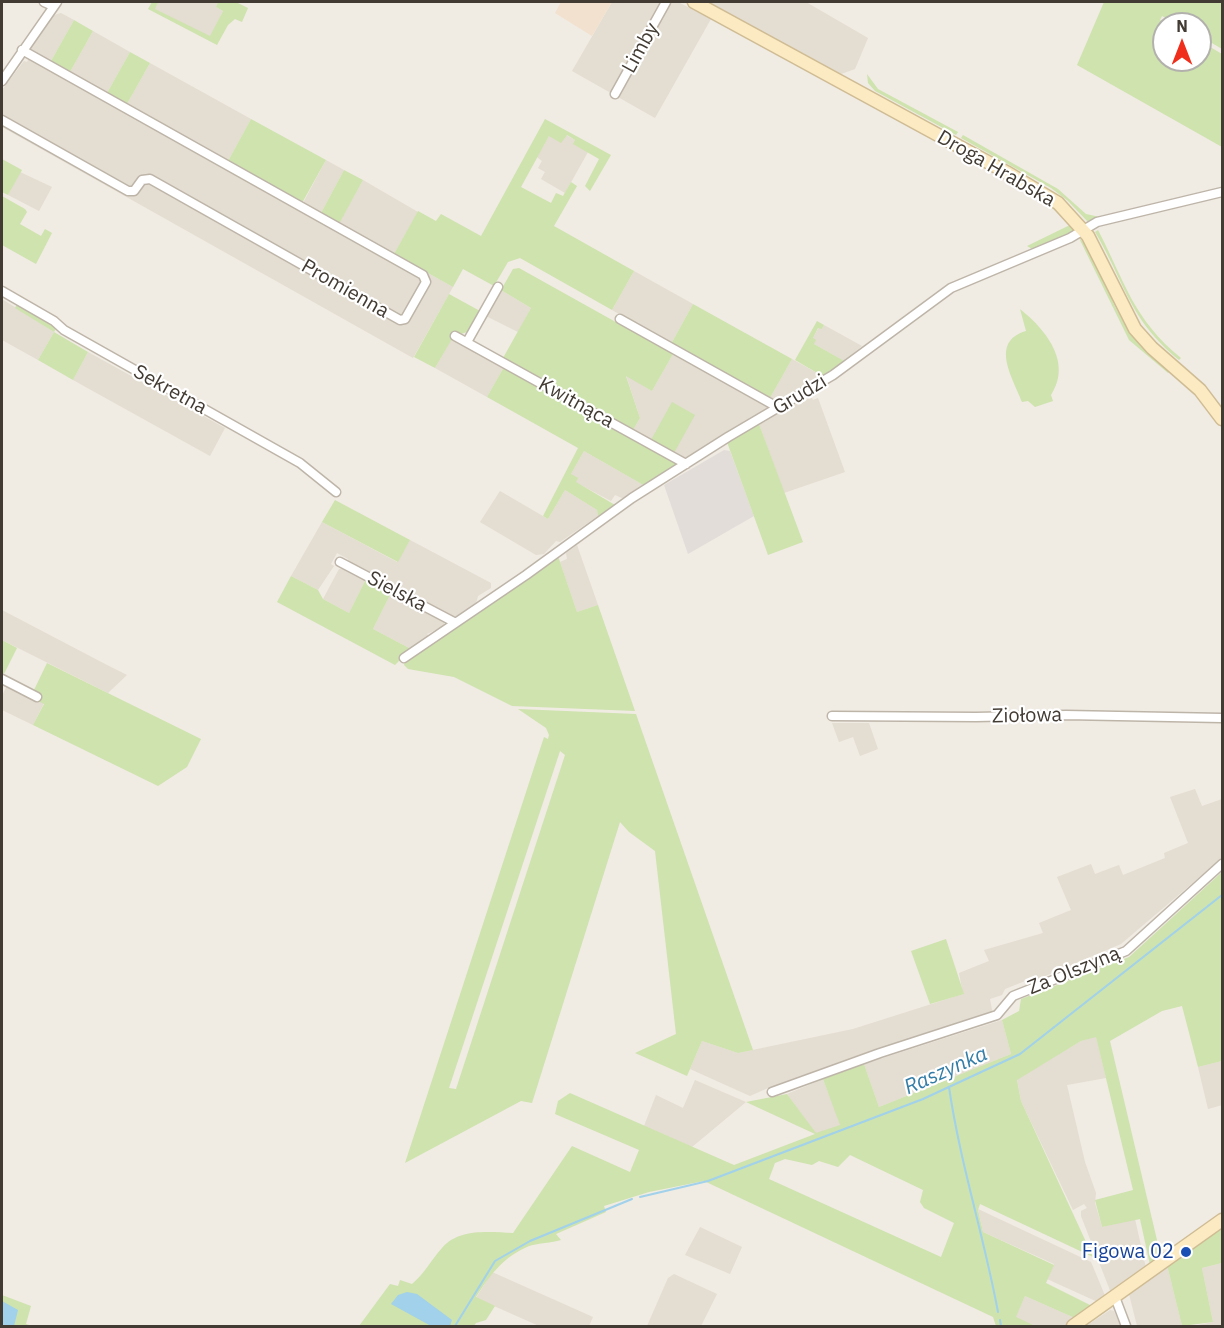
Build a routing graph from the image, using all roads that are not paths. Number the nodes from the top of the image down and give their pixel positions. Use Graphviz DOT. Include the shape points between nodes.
graph roads {
  1 [pos="44,2"];
  2 [pos="666,2"];
  3 [pos="694,2"];
  4 [pos="55,4"];
  5 [pos="22,50"];
  6 [pos="2,81"];
  7 [pos="615,94"];
  8 [pos="2,120"];
  9 [pos="1222,192"];
  10 [pos="1084,230"];
  11 [pos="498,287"];
  12 [pos="2,291"];
  13 [pos="620,319"];
  14 [pos="455,336"];
  15 [pos="467,342"];
  16 [pos="779,408"];
  17 [pos="1222,419"];
  18 [pos="686,464"];
  19 [pos="336,492"];
  20 [pos="340,562"];
  21 [pos="454,622"];
  22 [pos="404,658"];
  23 [pos="2,679"];
  24 [pos="38,696"];
  25 [pos="832,716"];
  26 [pos="1222,718"];
  27 [pos="1222,864"];
  28 [pos="772,1092"];
  29 [pos="1222,1220"];
  30 [pos="1114,1297"];
  31 [pos="1073,1326"];
  32 [pos="1126,1326"];
  1 -- 4 [label="street"];
  2 -- 7 [label="street, Limby"];
  3 -- 10 [label="street, Droga Hrabska" via="1044,193"];
  4 -- 5 [label="street"];
  5 -- 6 [label="street"];
  5 -- 8 [label="street, Promienna" via="423,275 426,282 405,319 400,320 150,179 128,191"];
  9 -- 10 [label="street, Grudzi" via="1100,221"];
  10 -- 16 [label="street, Grudzi" via="951,288 833,375"];
  10 -- 17 [label="street, Droga Hrabska" via="1135,329 1200,390"];
  11 -- 15 [label="street"];
  12 -- 19 [label="street, Sekretna" via="300,463"];
  13 -- 16 [label="street"];
  14 -- 15 [label="street, Kwitnąca"];
  15 -- 18 [label="street, Kwitnąca"];
  16 -- 18 [label="street, Grudzi"];
  18 -- 21 [label="street, Grudzi"];
  20 -- 21 [label="street, Sielska"];
  21 -- 22 [label="street, Grudzi"];
  23 -- 24 [label="street"];
  25 -- 26 [label="street, Ziołowa"];
  27 -- 28 [label="street, Za Olszyną" via="1126,951 1013,996 997,1015"];
  29 -- 30 [label="street"];
  30 -- 31 [label="street"];
  30 -- 32 [label="street"];
}
